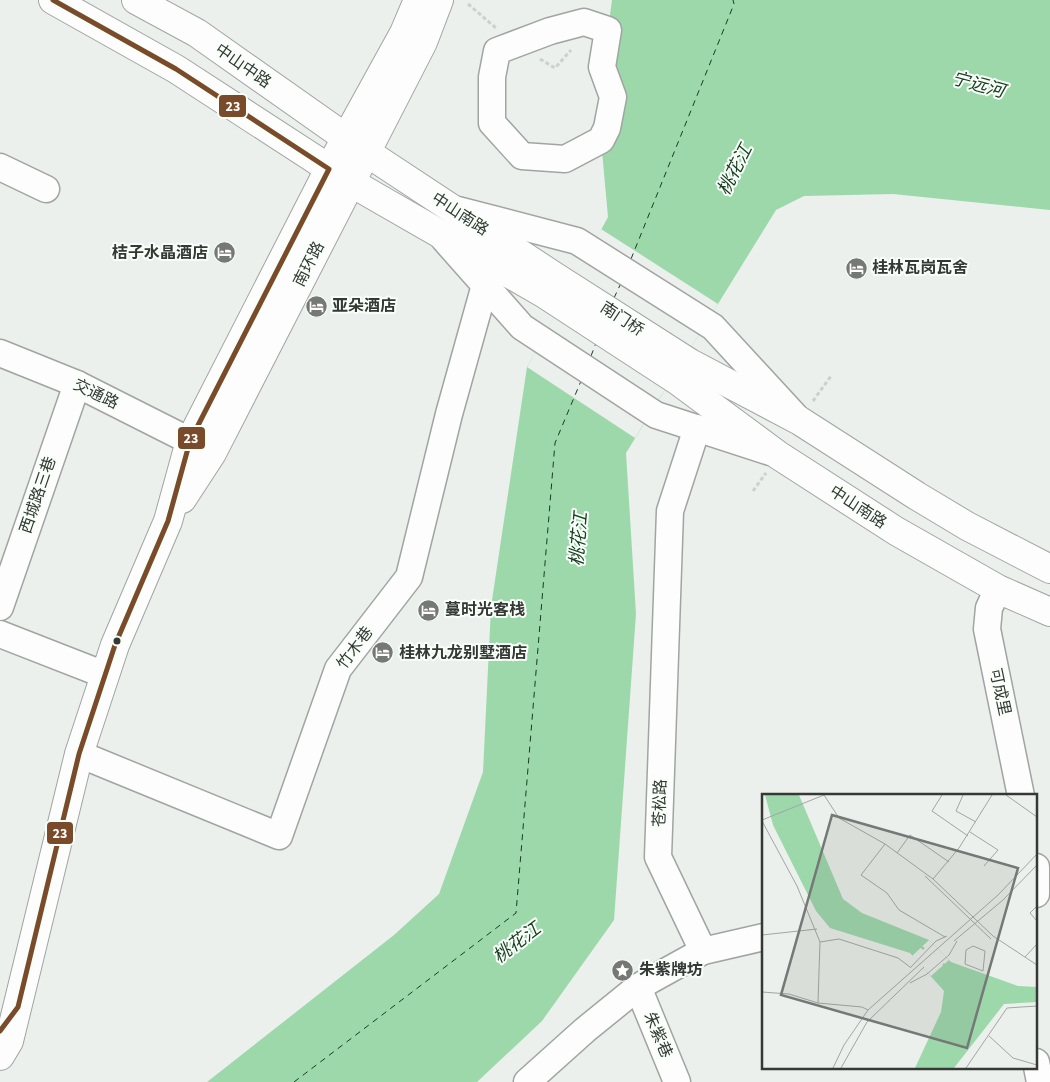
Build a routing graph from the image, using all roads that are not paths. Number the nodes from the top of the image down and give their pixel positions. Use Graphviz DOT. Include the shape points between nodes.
graph roads {
  1 [pos="53,0"];
  2 [pos="136,0"];
  3 [pos="418,0"];
  4 [pos="439,0"];
  5 [pos="356,145"];
  6 [pos="522,156"];
  7 [pos="0,168"];
  8 [pos="340,175"];
  9 [pos="46,189"];
  10 [pos="451,208"];
  11 [pos="437,231"];
  12 [pos="485,285"];
  13 [pos="549,285"];
  14 [pos="0,353"];
  15 [pos="684,372"];
  16 [pos="77,384"];
  17 [pos="800,421"];
  18 [pos="697,428"];
  19 [pos="190,441"];
  20 [pos="778,455"];
  21 [pos="168,521"];
  22 [pos="1050,569"];
  23 [pos="998,589"];
  24 [pos="0,607"];
  25 [pos="1050,612"];
  26 [pos="0,634"];
  27 [pos="105,675"];
  28 [pos="79,754"];
  29 [pos="1021,794"];
  30 [pos="762,936"];
  31 [pos="703,951"];
  32 [pos="638,987"];
  33 [pos="18,1007"];
  34 [pos="0,1030"];
  35 [pos="0,1056"];
  36 [pos="527,1082"];
  37 [pos="677,1082"];
  1 -- 8 [label="main road" via="176,69"];
  2 -- 5 [label="main road, 中山中路" via="196,33"];
  3 -- 5 [label="main road, 南环路"];
  4 -- 5 [label="main road, 南环路" via="423,42"];
  5 -- 8 [label="main road, 南环路"];
  5 -- 10 [label="main road, 中山南路"];
  6 -- 6 [label="street" via="492,122 492,77 497,51 584,22 608,30 602,67 613,97 607,128 601,140 565,158"];
  7 -- 9 [label="street"];
  8 -- 11 [label="main road, 中山南路"];
  8 -- 19 [label="main road, 南环路"];
  8 -- 21 [label="main road, 南环路" via="212,453"];
  10 -- 13 [label="main road, 中山南路"];
  10 -- 17 [label="street" via="577,241 713,327"];
  11 -- 12 [label="street"];
  11 -- 13 [label="main road, 中山南路"];
  12 -- 18 [label="street" via="522,327 656,415"];
  12 -- 28 [label="street, 竹木巷" via="409,577 338,669 279,836"];
  13 -- 15 [label="main road, 南门桥"];
  14 -- 16 [label="street, 交通路"];
  15 -- 17 [label="main road"];
  15 -- 20 [label="main road, 中山南路"];
  16 -- 19 [label="street, 交通路"];
  16 -- 24 [label="street, 西城路三巷"];
  17 -- 22 [label="main road" via="917,496"];
  18 -- 20 [label="street"];
  18 -- 31 [label="street, 苍松路" via="670,511 658,857"];
  19 -- 21 [label="main road, 南环路"];
  20 -- 23 [label="main road, 中山南路" via="896,532"];
  21 -- 27 [label="main road, 南环路"];
  23 -- 25 [label="main road, 中山南路"];
  23 -- 29 [label="street, 可成里" via="990,608 987,629"];
  26 -- 27 [label="street"];
  27 -- 28 [label="main road, 南环路"];
  28 -- 33 [label="main road, 南环路"];
  30 -- 31 [label="street"];
  31 -- 32 [label="street"];
  32 -- 36 [label="street"];
  32 -- 37 [label="street, 朱紫巷"];
  33 -- 34 [label="main road, 南环路"];
  33 -- 35 [label="main road, 南环路" via="9,1042"];
}
